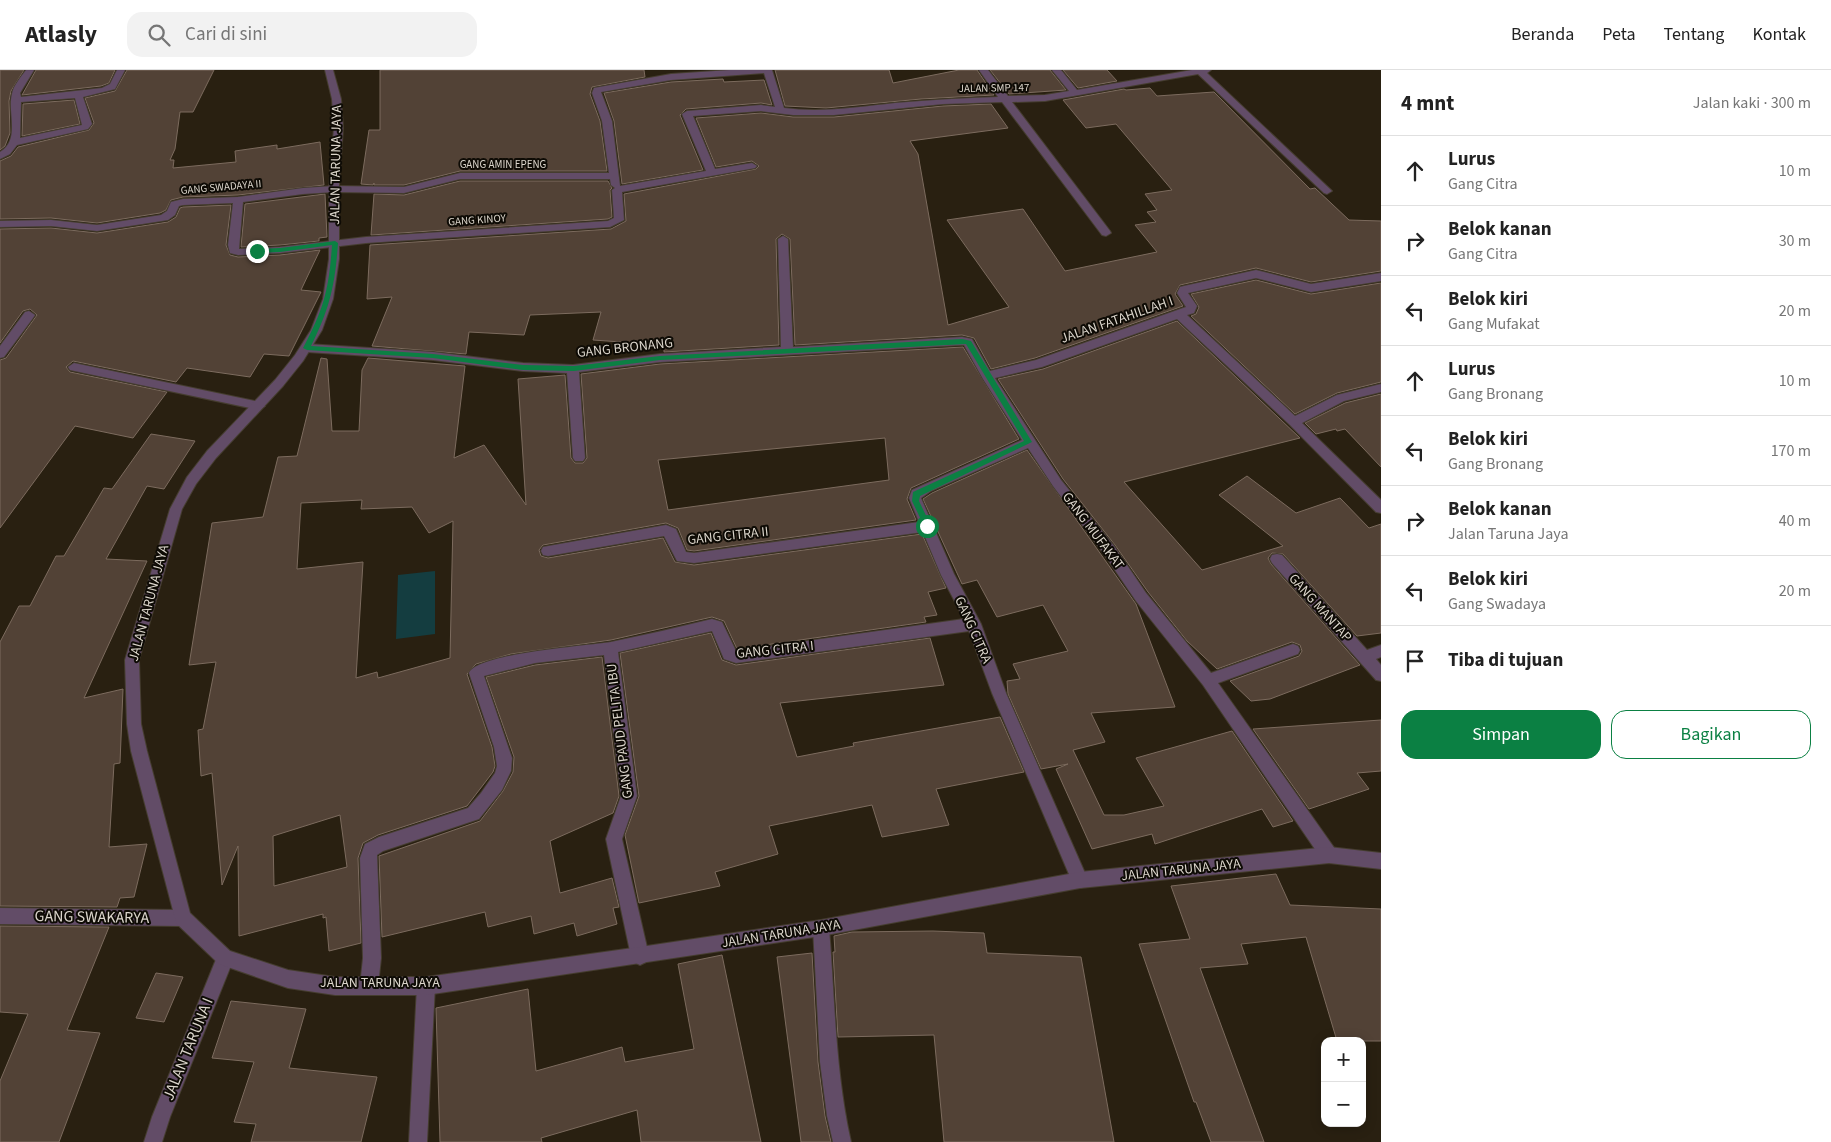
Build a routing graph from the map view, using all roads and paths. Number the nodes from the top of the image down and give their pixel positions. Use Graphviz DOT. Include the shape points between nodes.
graph roads {
  1 [pos="30,70"];
  2 [pos="121,70"];
  3 [pos="329,70"];
  4 [pos="982,70"];
  5 [pos="1056,70"];
  6 [pos="1207,70"];
  7 [pos="1183,71"];
  8 [pos="1200,71"];
  9 [pos="670,74"];
  10 [pos="1075,93"];
  11 [pos="78,94"];
  12 [pos="1004,98"];
  13 [pos="16,100"];
  14 [pos="780,109"];
  15 [pos="16,142"];
  16 [pos="0,156"];
  17 [pos="752,166"];
  18 [pos="712,173"];
  19 [pos="614,176"];
  20 [pos="334,189"];
  21 [pos="617,190"];
  22 [pos="1327,191"];
  23 [pos="238,200"];
  24 [pos="619,220"];
  25 [pos="0,224"];
  26 [pos="1106,233"];
  27 [pos="783,239"];
  28 [pos="335,243"];
  29 [pos="1256,274"];
  30 [pos="1381,277"];
  31 [pos="1179,314"];
  32 [pos="28,315"];
  33 [pos="307,348"];
  34 [pos="787,350"];
  35 [pos="0,354"];
  36 [pos="74,367"];
  37 [pos="574,369"];
  38 [pos="987,376"];
  39 [pos="1381,388"];
  40 [pos="259,406"];
  41 [pos="1294,422"];
  42 [pos="1029,442"];
  43 [pos="579,458"];
  44 [pos="1381,508"];
  45 [pos="927,526"];
  46 [pos="548,552"];
  47 [pos="1277,559"];
  48 [pos="974,624"];
  49 [pos="610,648"];
  50 [pos="1293,650"];
  51 [pos="1381,651"];
  52 [pos="1364,657"];
  53 [pos="1381,675"];
  54 [pos="1208,680"];
  55 [pos="1329,854"];
  56 [pos="1381,861"];
  57 [pos="1080,880"];
  58 [pos="0,916"];
  59 [pos="183,918"];
  60 [pos="821,928"];
  61 [pos="640,956"];
  62 [pos="225,958"];
  63 [pos="370,986"];
  64 [pos="426,986"];
  65 [pos="153,1142"];
  66 [pos="418,1142"];
  67 [pos="842,1142"];
  1 -- 13 [label="street" via="16,93"];
  2 -- 11 [label="street" via="110,88"];
  3 -- 20 [label="street, JALAN TARUNA JAYA" via="338,115"];
  4 -- 12 [label="street"];
  5 -- 10 [label="street"];
  6 -- 8 [label="street, JALAN SMP 147"];
  7 -- 8 [label="street, JALAN SMP 147"];
  7 -- 10 [label="street, JALAN SMP 147"];
  8 -- 22 [label="street"];
  9 -- 14 [label="street" via="765,70 770,72"];
  9 -- 19 [label="street" via="596,92 607,121"];
  10 -- 12 [label="street, JALAN SMP 147" via="1038,99"];
  11 -- 13 [label="street"];
  11 -- 15 [label="street" via="87,124 85,127"];
  12 -- 14 [label="street, JALAN SMP 147" via="923,102 834,112"];
  12 -- 26 [label="street"];
  13 -- 15 [label="street"];
  14 -- 18 [label="street, JALAN SMP 147" via="687,114"];
  15 -- 16 [label="street" via="9,152"];
  17 -- 18 [label="street"];
  18 -- 21 [label="street"];
  19 -- 20 [label="street, GANG AMIN EPENG" via="460,176 404,190"];
  19 -- 21 [label="street"];
  20 -- 23 [label="street, GANG SWADAYA II" via="303,190"];
  20 -- 28 [label="street, JALAN TARUNA JAYA"];
  21 -- 24 [label="street"];
  23 -- 25 [label="street, GANG SWADAYA II" via="180,202 164,218 104,228 51,223"];
  23 -- 28 [label="street" via="234,251 274,251"];
  24 -- 28 [label="street, GANG KINOY" via="610,224"];
  27 -- 34 [label="street"];
  28 -- 33 [label="street, JALAN TARUNA JAYA" via="328,301"];
  29 -- 30 [label="street" via="1311,288"];
  29 -- 31 [label="street, JALAN FATAHILLAH I" via="1184,290 1182,293 1192,308"];
  31 -- 38 [label="street, JALAN FATAHILLAH I" via="1038,364"];
  31 -- 41 [label="street"];
  32 -- 35 [label="street"];
  33 -- 37 [label="street, GANG BRONANG"];
  33 -- 40 [label="street, JALAN TARUNA JAYA"];
  34 -- 37 [label="street, GANG BRONANG" via="660,358"];
  34 -- 38 [label="street, GANG BRONANG" via="962,341 972,346"];
  36 -- 40 [label="street"];
  37 -- 43 [label="street"];
  38 -- 42 [label="street, GANG MUFAKAT"];
  39 -- 41 [label="street" via="1341,398"];
  40 -- 59 [label="street, JALAN TARUNA JAYA" via="209,457 185,489 173,518 132,660 139,751"];
  41 -- 44 [label="street"];
  42 -- 45 [label="street, GANG CITRA" via="916,494"];
  42 -- 54 [label="street, GANG MUFAKAT" via="1142,597"];
  45 -- 46 [label="street, GANG CITRA II" via="694,558 682,557 671,533 666,530"];
  45 -- 48 [label="street, GANG CITRA"];
  47 -- 52 [label="street, GANG MANTAP"];
  48 -- 49 [label="street, GANG CITRA I" via="736,657 729,655 714,625"];
  48 -- 57 [label="street, GANG CITRA" via="999,693"];
  49 -- 61 [label="street, GANG PAUD PELITA IBU" via="630,796 614,839"];
  49 -- 63 [label="street, GANG CITRA I" via="535,657 478,671 476,676 502,749 505,767 499,781 473,814 371,850 368,858"];
  50 -- 54 [label="street"];
  51 -- 52 [label="street"];
  52 -- 53 [label="street, GANG MANTAP"];
  54 -- 55 [label="street, GANG MUFAKAT"];
  55 -- 56 [label="street, JALAN TARUNA JAYA"];
  55 -- 57 [label="street, JALAN TARUNA JAYA"];
  57 -- 60 [label="street, JALAN TARUNA JAYA"];
  58 -- 59 [label="street, GANG SWAKARYA"];
  59 -- 62 [label="street, JALAN TARUNA JAYA"];
  60 -- 61 [label="street, JALAN TARUNA JAYA"];
  60 -- 67 [label="street" via="833,1107"];
  61 -- 64 [label="street, JALAN TARUNA JAYA"];
  62 -- 63 [label="street, JALAN TARUNA JAYA" via="288,979 335,986"];
  62 -- 65 [label="street, JALAN TARUNA I"];
  63 -- 64 [label="street, JALAN TARUNA JAYA"];
  64 -- 66 [label="street"];
}
